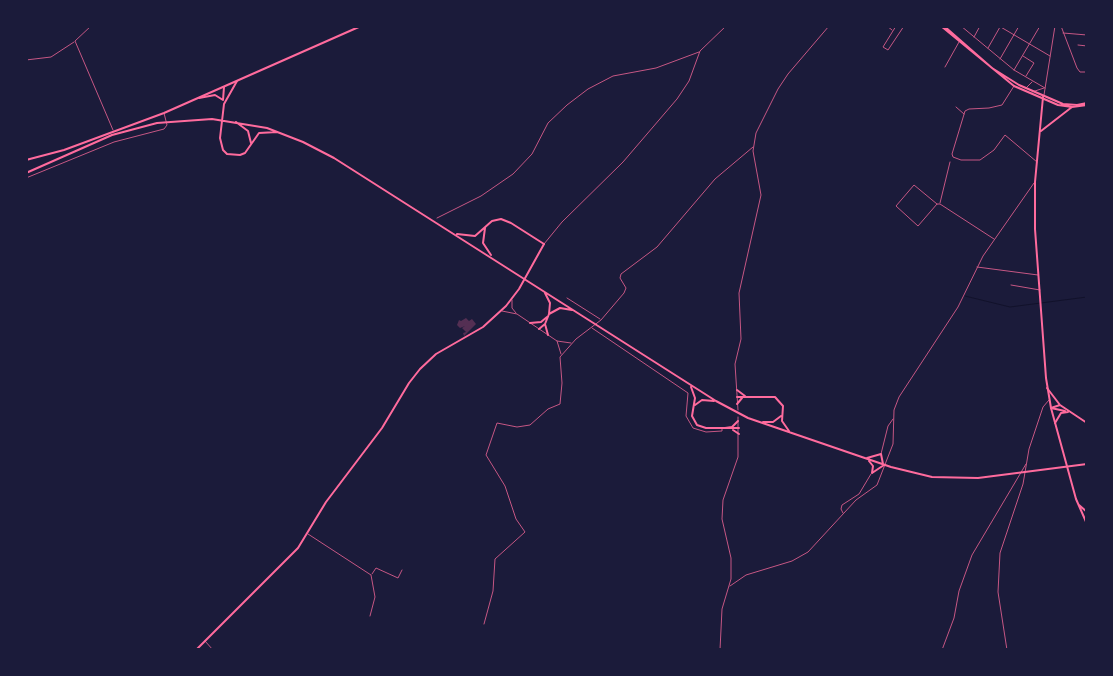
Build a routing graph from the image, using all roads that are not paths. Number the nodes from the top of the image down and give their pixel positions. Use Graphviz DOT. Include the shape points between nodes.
graph roads {
  1 [pos="91,26"];
  2 [pos="361,26"];
  3 [pos="726,26"];
  4 [pos="830,26"];
  5 [pos="887,26"];
  6 [pos="896,26"];
  7 [pos="904,26"];
  8 [pos="942,26"];
  9 [pos="961,26"];
  10 [pos="980,26"];
  11 [pos="1000,26"];
  12 [pos="1020,26"];
  13 [pos="1040,26"];
  14 [pos="1055,26"];
  15 [pos="1060,26"];
  16 [pos="893,31"];
  17 [pos="1063,33"];
  18 [pos="1014,35"];
  19 [pos="1087,35"];
  20 [pos="973,37"];
  21 [pos="74,41"];
  22 [pos="960,42"];
  23 [pos="1029,44"];
  24 [pos="1078,45"];
  25 [pos="1087,46"];
  26 [pos="987,49"];
  27 [pos="700,51"];
  28 [pos="1022,56"];
  29 [pos="1050,57"];
  30 [pos="1000,59"];
  31 [pos="26,60"];
  32 [pos="945,67"];
  33 [pos="1014,70"];
  34 [pos="1087,72"];
  35 [pos="1025,77"];
  36 [pos="237,81"];
  37 [pos="1033,81"];
  38 [pos="1014,86"];
  39 [pos="224,87"];
  40 [pos="1045,88"];
  41 [pos="1025,89"];
  42 [pos="1032,92"];
  43 [pos="226,96"];
  44 [pos="199,98"];
  45 [pos="1043,99"];
  46 [pos="223,100"];
  47 [pos="224,104"];
  48 [pos="1087,104"];
  49 [pos="956,107"];
  50 [pos="1072,107"];
  51 [pos="164,113"];
  52 [pos="964,114"];
  53 [pos="233,121"];
  54 [pos="113,130"];
  55 [pos="1041,131"];
  56 [pos="281,133"];
  57 [pos="251,143"];
  58 [pos="753,146"];
  59 [pos="26,160"];
  60 [pos="950,162"];
  61 [pos="1037,162"];
  62 [pos="26,172"];
  63 [pos="26,178"];
  64 [pos="1035,182"];
  65 [pos="937,204"];
  66 [pos="940,204"];
  67 [pos="436,220"];
  68 [pos="486,226"];
  69 [pos="454,233"];
  70 [pos="994,239"];
  71 [pos="544,244"];
  72 [pos="493,258"];
  73 [pos="976,267"];
  74 [pos="1038,276"];
  75 [pos="1011,286"];
  76 [pos="1040,290"];
  77 [pos="544,291"];
  78 [pos="567,298"];
  79 [pos="512,300"];
  80 [pos="506,306"];
  81 [pos="512,308"];
  82 [pos="509,310"];
  83 [pos="574,310"];
  84 [pos="501,311"];
  85 [pos="517,314"];
  86 [pos="548,316"];
  87 [pos="601,320"];
  88 [pos="541,322"];
  89 [pos="530,323"];
  90 [pos="545,324"];
  91 [pos="592,328"];
  92 [pos="539,329"];
  93 [pos="548,335"];
  94 [pos="556,341"];
  95 [pos="563,342"];
  96 [pos="572,343"];
  97 [pos="560,345"];
  98 [pos="566,348"];
  99 [pos="561,354"];
  100 [pos="690,385"];
  101 [pos="1047,388"];
  102 [pos="737,390"];
  103 [pos="737,397"];
  104 [pos="743,397"];
  105 [pos="1049,400"];
  106 [pos="716,401"];
  107 [pos="737,404"];
  108 [pos="1060,405"];
  109 [pos="694,406"];
  110 [pos="1051,408"];
  111 [pos="738,410"];
  112 [pos="1066,412"];
  113 [pos="1071,412"];
  114 [pos="782,415"];
  115 [pos="738,417"];
  116 [pos="894,418"];
  117 [pos="738,421"];
  118 [pos="760,422"];
  119 [pos="1055,423"];
  120 [pos="1087,423"];
  121 [pos="723,428"];
  122 [pos="733,428"];
  123 [pos="739,428"];
  124 [pos="739,434"];
  125 [pos="794,434"];
  126 [pos="881,454"];
  127 [pos="866,459"];
  128 [pos="1026,464"];
  129 [pos="1087,464"];
  130 [pos="884,465"];
  131 [pos="872,473"];
  132 [pos="1024,477"];
  133 [pos="1017,478"];
  134 [pos="1077,503"];
  135 [pos="1087,512"];
  136 [pos="844,514"];
  137 [pos="1086,518"];
  138 [pos="1087,524"];
  139 [pos="308,534"];
  140 [pos="402,570"];
  141 [pos="371,575"];
  142 [pos="730,586"];
  143 [pos="370,616"];
  144 [pos="484,624"];
  145 [pos="205,641"];
  146 [pos="196,650"];
  147 [pos="213,650"];
  148 [pos="720,650"];
  149 [pos="942,650"];
  150 [pos="1007,650"];
  1 -- 21 [label="street"];
  2 -- 36 [label="main road"];
  3 -- 27 [label="street"];
  4 -- 58 [label="street" via="778,90 760,122"];
  5 -- 16 [label="street"];
  6 -- 16 [label="street"];
  7 -- 16 [label="street" via="888,50 883,47"];
  8 -- 22 [label="main road"];
  8 -- 41 [label="main road" via="1007,79"];
  9 -- 20 [label="street"];
  10 -- 20 [label="street"];
  11 -- 18 [label="street"];
  11 -- 26 [label="street"];
  12 -- 18 [label="street"];
  13 -- 23 [label="street"];
  14 -- 29 [label="street"];
  15 -- 17 [label="street"];
  17 -- 19 [label="street"];
  17 -- 34 [label="street" via="1077,68 1080,72"];
  18 -- 23 [label="street"];
  18 -- 30 [label="street"];
  20 -- 26 [label="street"];
  21 -- 31 [label="street" via="51,57"];
  21 -- 54 [label="street"];
  22 -- 32 [label="street"];
  22 -- 38 [label="main road"];
  23 -- 28 [label="street"];
  23 -- 29 [label="street"];
  24 -- 25 [label="street"];
  26 -- 30 [label="street"];
  27 -- 67 [label="street" via="656,68 613,76 588,89 548,123 532,154 513,174"];
  27 -- 71 [label="street" via="689,82 677,99 633,151"];
  28 -- 33 [label="street"];
  28 -- 35 [label="street" via="1034,63"];
  29 -- 40 [label="street"];
  30 -- 33 [label="street"];
  33 -- 35 [label="street"];
  35 -- 37 [label="street"];
  36 -- 39 [label="main road"];
  36 -- 43 [label="main road"];
  37 -- 40 [label="street"];
  37 -- 41 [label="street"];
  38 -- 45 [label="main road"];
  38 -- 52 [label="street" via="1002,105 969,108"];
  39 -- 43 [label="main road"];
  39 -- 44 [label="main road"];
  39 -- 46 [label="main road"];
  40 -- 42 [label="street"];
  40 -- 45 [label="street"];
  41 -- 42 [label="main road"];
  42 -- 45 [label="main road"];
  43 -- 47 [label="main road"];
  44 -- 46 [label="main road" via="215,95"];
  44 -- 51 [label="main road"];
  45 -- 48 [label="main road" via="1070,105"];
  45 -- 50 [label="main road"];
  45 -- 55 [label="main road"];
  46 -- 47 [label="main road"];
  47 -- 57 [label="main road" via="220,138 223,150 227,154 240,155"];
  48 -- 50 [label="main road"];
  49 -- 52 [label="street"];
  50 -- 55 [label="main road"];
  51 -- 54 [label="main road"];
  51 -- 63 [label="street" via="167,125 164,129 114,142"];
  52 -- 61 [label="street" via="952,154 954,158 971,161 987,156 1005,135"];
  53 -- 56 [label="main road"];
  53 -- 57 [label="main road" via="248,131"];
  53 -- 62 [label="main road" via="164,121 112,135"];
  54 -- 59 [label="main road" via="64,150"];
  55 -- 61 [label="main road"];
  56 -- 57 [label="main road" via="259,133"];
  56 -- 67 [label="main road" via="325,153"];
  58 -- 87 [label="street" via="715,180 657,247 622,272 620,278 626,290"];
  58 -- 102 [label="street" via="761,195 739,293 741,335 735,360"];
  60 -- 66 [label="street"];
  61 -- 64 [label="main road"];
  64 -- 70 [label="street"];
  64 -- 74 [label="main road"];
  65 -- 65 [label="street" via="918,226 896,206 914,185"];
  65 -- 66 [label="street"];
  66 -- 70 [label="street"];
  67 -- 69 [label="main road"];
  68 -- 69 [label="main road" via="471,236"];
  68 -- 71 [label="main road" via="495,220 503,220"];
  68 -- 72 [label="main road" via="483,243"];
  69 -- 72 [label="main road"];
  70 -- 73 [label="street"];
  71 -- 79 [label="main road"];
  72 -- 77 [label="main road"];
  73 -- 74 [label="street"];
  73 -- 116 [label="street" via="958,307 898,397"];
  74 -- 76 [label="main road"];
  75 -- 76 [label="street"];
  76 -- 101 [label="main road"];
  77 -- 83 [label="main road"];
  77 -- 86 [label="main road" via="550,303"];
  78 -- 87 [label="street"];
  79 -- 80 [label="main road"];
  79 -- 81 [label="street"];
  80 -- 81 [label="street"];
  80 -- 82 [label="street"];
  80 -- 84 [label="main road"];
  81 -- 85 [label="street"];
  82 -- 84 [label="street"];
  82 -- 85 [label="street"];
  83 -- 86 [label="main road" via="560,308"];
  83 -- 100 [label="main road"];
  84 -- 139 [label="main road" via="476,331 436,354 420,369 382,428 326,502"];
  85 -- 89 [label="street"];
  86 -- 88 [label="main road"];
  86 -- 90 [label="main road"];
  87 -- 91 [label="street"];
  88 -- 89 [label="main road"];
  88 -- 92 [label="main road"];
  89 -- 92 [label="street"];
  90 -- 92 [label="main road"];
  90 -- 93 [label="main road"];
  91 -- 96 [label="street"];
  91 -- 121 [label="street" via="688,393 686,416 693,428 706,432 722,431"];
  92 -- 93 [label="street"];
  93 -- 94 [label="street"];
  94 -- 95 [label="street"];
  94 -- 97 [label="street"];
  95 -- 96 [label="street"];
  95 -- 98 [label="street"];
  96 -- 98 [label="street"];
  97 -- 98 [label="street"];
  97 -- 99 [label="street"];
  98 -- 99 [label="street"];
  99 -- 144 [label="street" via="560,404 548,409 530,425 511,427 496,423 486,455 505,486 516,519 525,532 495,560 493,591"];
  100 -- 106 [label="main road"];
  100 -- 109 [label="main road"];
  101 -- 105 [label="main road"];
  101 -- 108 [label="main road"];
  102 -- 103 [label="street"];
  102 -- 104 [label="main road"];
  103 -- 104 [label="main road"];
  103 -- 107 [label="street"];
  104 -- 107 [label="main road"];
  104 -- 114 [label="main road" via="775,397 783,406"];
  105 -- 110 [label="main road"];
  105 -- 128 [label="street" via="1043,407"];
  106 -- 109 [label="main road" via="702,400"];
  106 -- 118 [label="main road"];
  107 -- 111 [label="street"];
  108 -- 110 [label="main road"];
  108 -- 113 [label="main road"];
  109 -- 121 [label="main road" via="692,416 697,424 706,428"];
  110 -- 112 [label="main road"];
  110 -- 119 [label="main road"];
  112 -- 113 [label="main road"];
  112 -- 119 [label="main road" via="1059,415"];
  113 -- 120 [label="main road"];
  114 -- 118 [label="main road" via="773,422"];
  114 -- 125 [label="main road" via="784,426"];
  115 -- 117 [label="street"];
  116 -- 126 [label="street" via="888,426"];
  116 -- 136 [label="street" via="894,440 882,475 874,489 860,497"];
  117 -- 122 [label="main road"];
  117 -- 123 [label="street"];
  118 -- 125 [label="main road"];
  119 -- 134 [label="main road"];
  121 -- 122 [label="main road"];
  122 -- 123 [label="main road"];
  122 -- 124 [label="main road"];
  123 -- 124 [label="street"];
  124 -- 142 [label="street" via="737,464 723,500 722,519 731,558"];
  125 -- 127 [label="main road"];
  126 -- 127 [label="main road"];
  126 -- 130 [label="main road"];
  127 -- 130 [label="main road"];
  127 -- 131 [label="main road" via="873,466"];
  128 -- 132 [label="street"];
  128 -- 133 [label="street"];
  129 -- 130 [label="main road" via="978,478 916,474"];
  130 -- 131 [label="main road"];
  131 -- 136 [label="street" via="859,494 842,505"];
  132 -- 133 [label="street"];
  132 -- 150 [label="street" via="1004,537 998,571"];
  133 -- 149 [label="street" via="972,555"];
  134 -- 135 [label="main road"];
  134 -- 137 [label="main road"];
  136 -- 142 [label="street" via="803,555 757,570"];
  137 -- 138 [label="main road"];
  139 -- 141 [label="street"];
  139 -- 145 [label="main road" via="289,558"];
  140 -- 141 [label="street" via="398,578 376,568"];
  141 -- 143 [label="street" via="374,597"];
  142 -- 148 [label="street" via="722,609"];
  145 -- 146 [label="main road"];
  145 -- 147 [label="street"];
}
